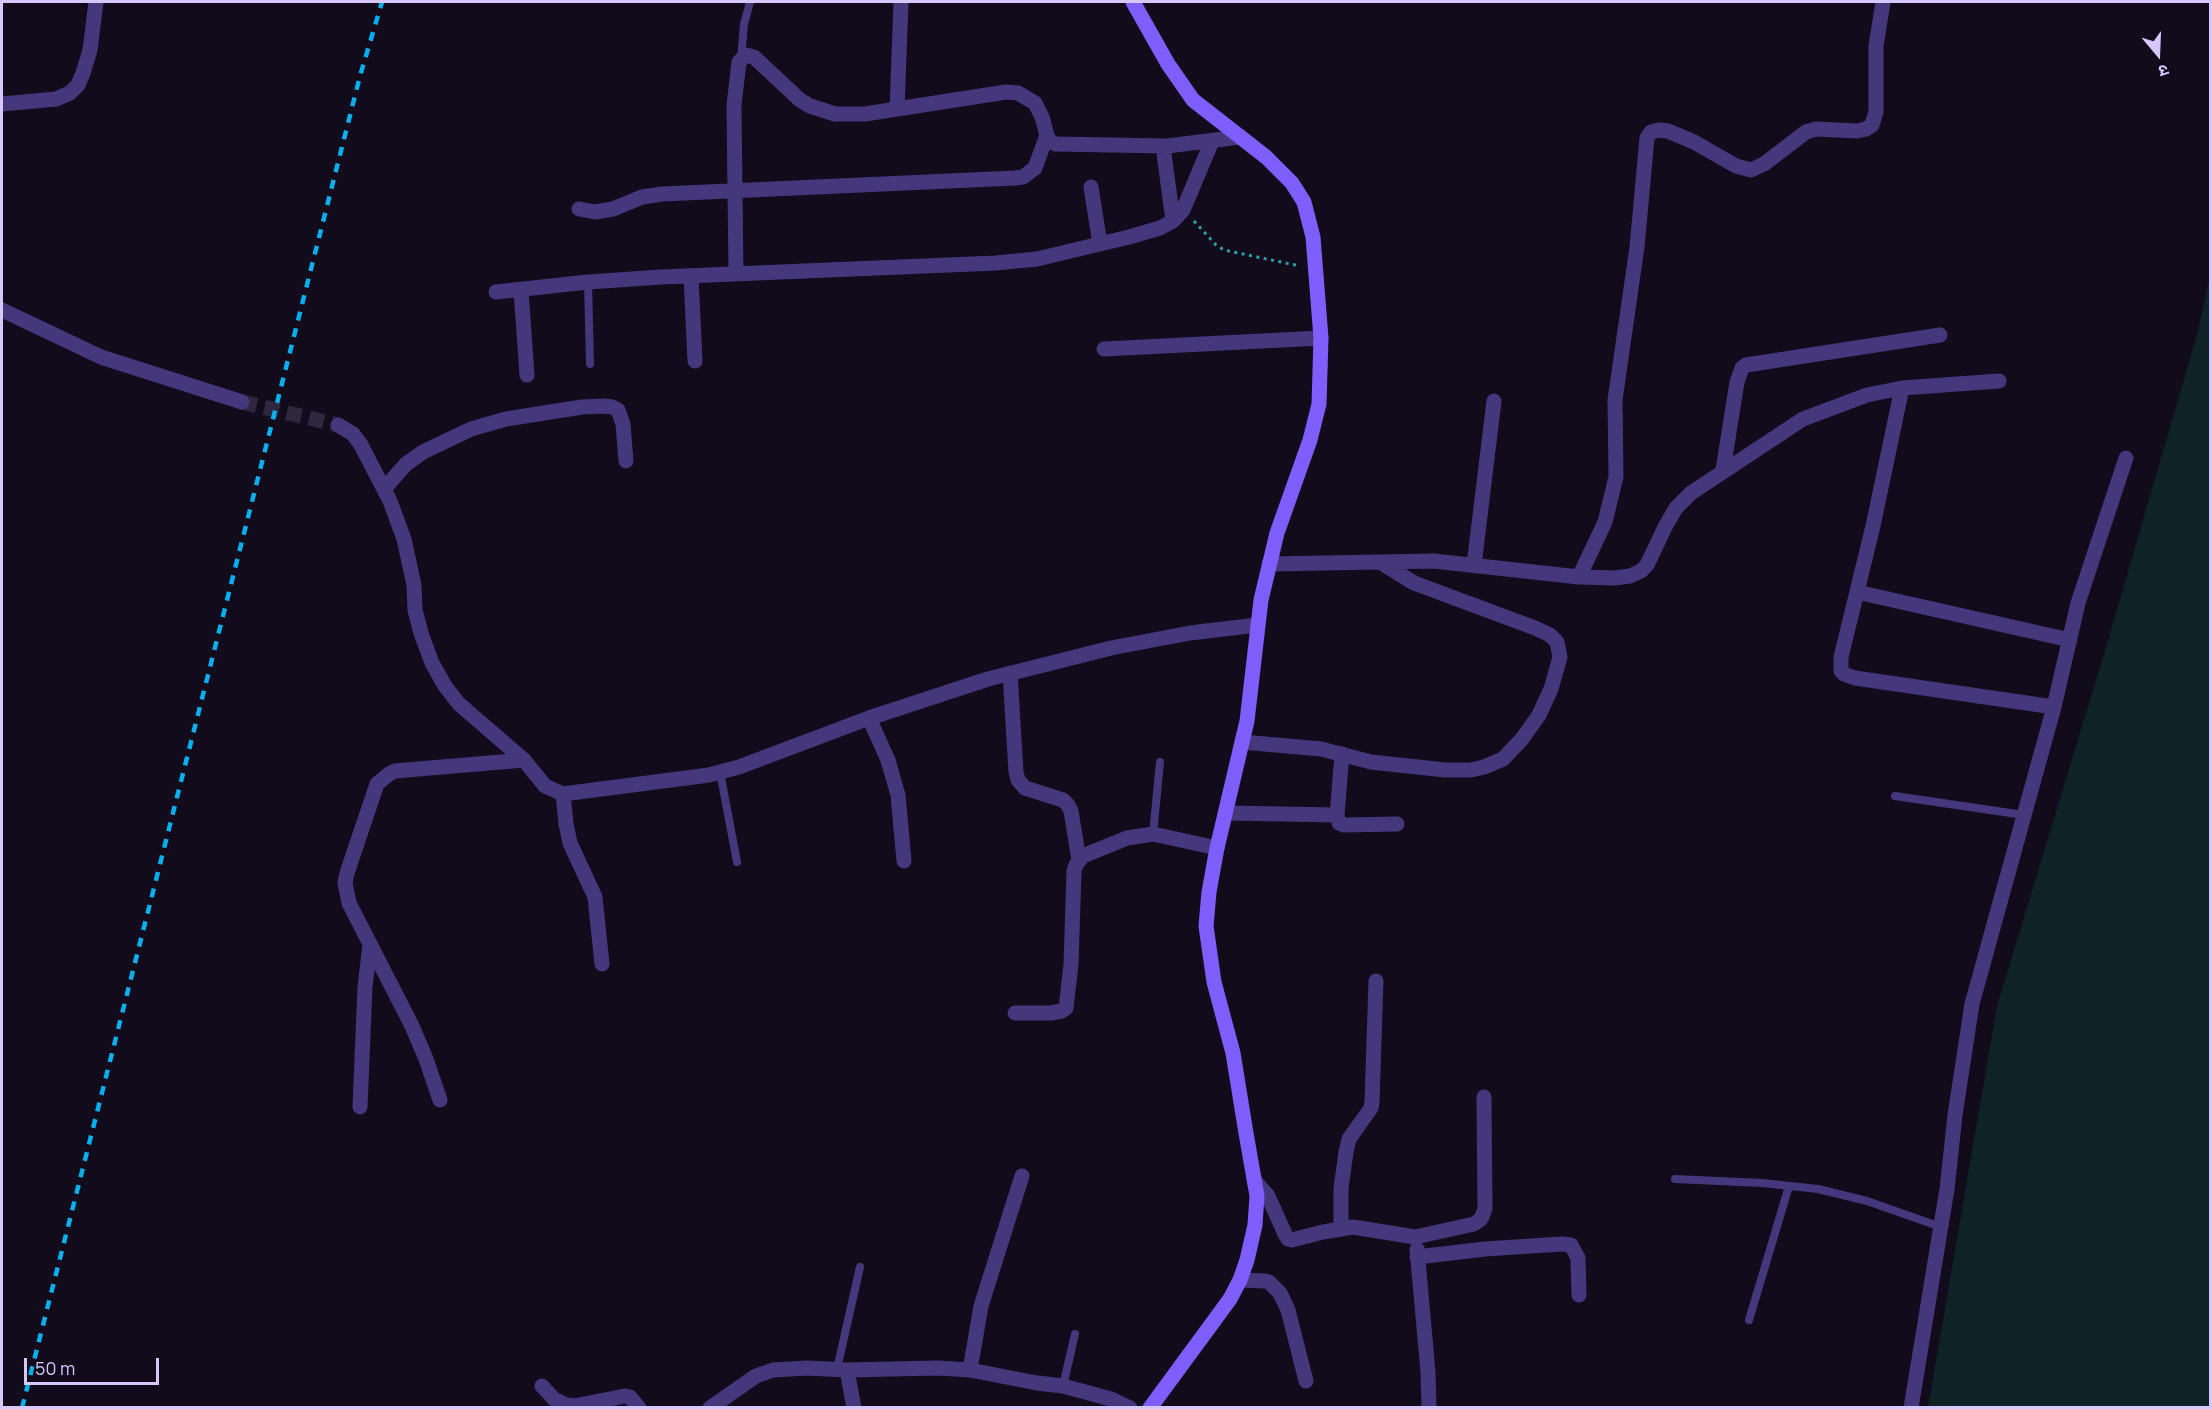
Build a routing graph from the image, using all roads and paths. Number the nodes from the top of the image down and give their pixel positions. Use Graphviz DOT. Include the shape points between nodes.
graph roads {
  1 [pos="96,2"];
  2 [pos="750,2"];
  3 [pos="901,2"];
  4 [pos="1133,2"];
  5 [pos="1883,2"];
  6 [pos="741,59"];
  7 [pos="2,104"];
  8 [pos="897,109"];
  9 [pos="1047,135"];
  10 [pos="1240,137"];
  11 [pos="1212,141"];
  12 [pos="1163,146"];
  13 [pos="1091,187"];
  14 [pos="735,190"];
  15 [pos="579,209"];
  16 [pos="1178,216"];
  17 [pos="1100,244"];
  18 [pos="1316,270"];
  19 [pos="736,274"];
  20 [pos="691,276"];
  21 [pos="588,282"];
  22 [pos="521,290"];
  23 [pos="496,292"];
  24 [pos="2,309"];
  25 [pos="1940,335"];
  26 [pos="1321,338"];
  27 [pos="1104,349"];
  28 [pos="695,361"];
  29 [pos="590,364"];
  30 [pos="527,375"];
  31 [pos="1999,381"];
  32 [pos="1902,388"];
  33 [pos="1494,401"];
  34 [pos="242,402"];
  35 [pos="338,425"];
  36 [pos="2126,458"];
  37 [pos="626,461"];
  38 [pos="1724,470"];
  39 [pos="384,489"];
  40 [pos="1380,562"];
  41 [pos="1269,564"];
  42 [pos="1474,565"];
  43 [pos="1579,577"];
  44 [pos="1857,592"];
  45 [pos="1257,625"];
  46 [pos="2070,640"];
  47 [pos="1010,673"];
  48 [pos="2054,706"];
  49 [pos="869,718"];
  50 [pos="1242,742"];
  51 [pos="1342,754"];
  52 [pos="524,760"];
  53 [pos="1160,762"];
  54 [pos="720,772"];
  55 [pos="563,795"];
  56 [pos="1895,796"];
  57 [pos="1226,813"];
  58 [pos="1337,815"];
  59 [pos="2024,815"];
  60 [pos="1397,824"];
  61 [pos="1153,834"];
  62 [pos="1217,848"];
  63 [pos="1079,860"];
  64 [pos="904,861"];
  65 [pos="737,862"];
  66 [pos="369,944"];
  67 [pos="603,964"];
  68 [pos="1376,981"];
  69 [pos="1015,1013"];
  70 [pos="1484,1097"];
  71 [pos="440,1100"];
  72 [pos="360,1107"];
  73 [pos="1022,1176"];
  74 [pos="1675,1179"];
  75 [pos="1254,1180"];
  76 [pos="1789,1186"];
  77 [pos="1941,1227"];
  78 [pos="1341,1228"];
  79 [pos="1415,1236"];
  80 [pos="1417,1257"];
  81 [pos="860,1268"];
  82 [pos="1240,1280"];
  83 [pos="1579,1294"];
  84 [pos="1749,1320"];
  85 [pos="1075,1334"];
  86 [pos="842,1370"];
  87 [pos="970,1370"];
  88 [pos="1306,1381"];
  89 [pos="542,1386"];
  90 [pos="1063,1386"];
  91 [pos="639,1407"];
  92 [pos="710,1407"];
  93 [pos="854,1407"];
  94 [pos="1131,1407"];
  95 [pos="1150,1407"];
  96 [pos="1429,1407"];
  97 [pos="1911,1407"];
  1 -- 7 [label="street" via="90,50 78,85 56,99"];
  2 -- 6 [label="lane"];
  3 -- 8 [label="street"];
  4 -- 10 [label="street" via="1182,87"];
  5 -- 43 [label="street" via="1876,46 1876,112 1872,125 1866,129 1806,132 1750,170 1668,131 1651,132 1647,138 1615,400 1616,477 1605,522"];
  6 -- 8 [label="street" via="746,55 754,57 789,93 810,106 842,114"];
  6 -- 14 [label="street" via="734,105"];
  8 -- 9 [label="street" via="1018,93 1035,103"];
  9 -- 12 [label="street" via="1059,144"];
  9 -- 14 [label="street" via="1035,168 1023,177"];
  10 -- 11 [label="street"];
  10 -- 18 [label="street" via="1292,183 1304,202"];
  11 -- 12 [label="street"];
  11 -- 16 [label="street"];
  12 -- 16 [label="street"];
  13 -- 17 [label="street"];
  14 -- 15 [label="street" via="652,195 613,209"];
  14 -- 19 [label="street"];
  16 -- 17 [label="street" via="1147,232"];
  16 -- 18 [label="path" via="1224,250"];
  17 -- 19 [label="street" via="1037,259 996,263"];
  18 -- 26 [label="street"];
  19 -- 20 [label="street"];
  20 -- 21 [label="street"];
  20 -- 28 [label="street"];
  21 -- 22 [label="street"];
  21 -- 29 [label="lane"];
  22 -- 23 [label="street"];
  22 -- 30 [label="street"];
  24 -- 34 [label="street" via="101,357"];
  25 -- 38 [label="street" via="1746,364 1737,382"];
  26 -- 27 [label="street"];
  26 -- 41 [label="street" via="1319,404"];
  31 -- 32 [label="street"];
  32 -- 38 [label="street" via="1867,395 1803,419"];
  32 -- 44 [label="street"];
  33 -- 42 [label="street"];
  35 -- 39 [label="street" via="357,438"];
  36 -- 46 [label="street" via="2078,603"];
  37 -- 39 [label="street" via="618,410 612,406 582,407 506,419 471,429 423,452"];
  38 -- 43 [label="street" via="1691,492 1676,508 1641,571 1614,578"];
  39 -- 52 [label="street" via="404,539 421,633 432,663 459,704"];
  40 -- 41 [label="street"];
  40 -- 42 [label="street"];
  40 -- 51 [label="street" via="1414,583 1550,635 1557,642 1560,657 1539,715 1503,759 1472,770 1445,770 1371,762"];
  41 -- 45 [label="street"];
  42 -- 43 [label="street"];
  44 -- 46 [label="street"];
  44 -- 48 [label="street" via="1841,657 1844,674"];
  45 -- 47 [label="street" via="1111,648"];
  45 -- 50 [label="street" via="1253,682"];
  46 -- 48 [label="street"];
  47 -- 49 [label="street"];
  47 -- 63 [label="street" via="1018,780 1025,788 1068,805"];
  48 -- 59 [label="street"];
  49 -- 54 [label="street"];
  49 -- 64 [label="street" via="894,781"];
  50 -- 51 [label="street" via="1321,748"];
  50 -- 57 [label="street"];
  51 -- 58 [label="street"];
  52 -- 55 [label="street" via="544,786"];
  52 -- 66 [label="street" via="395,771 377,784 345,883 349,903"];
  53 -- 61 [label="lane"];
  54 -- 55 [label="street"];
  54 -- 65 [label="lane"];
  55 -- 67 [label="street" via="570,843 595,897"];
  56 -- 59 [label="lane"];
  57 -- 58 [label="street"];
  57 -- 62 [label="street"];
  58 -- 60 [label="street" via="1344,825"];
  59 -- 77 [label="street" via="1972,1004"];
  61 -- 62 [label="street"];
  61 -- 63 [label="street" via="1127,838"];
  62 -- 75 [label="street" via="1206,926"];
  63 -- 69 [label="street" via="1074,871 1066,1008 1051,1013"];
  66 -- 71 [label="street" via="412,1026"];
  66 -- 72 [label="street"];
  68 -- 78 [label="street" via="1372,1102 1349,1139 1341,1188"];
  70 -- 79 [label="street" via="1484,1214 1474,1224"];
  73 -- 87 [label="street" via="981,1306"];
  74 -- 76 [label="lane"];
  75 -- 78 [label="street" via="1268,1196 1288,1239"];
  75 -- 82 [label="street" via="1257,1211"];
  76 -- 77 [label="lane" via="1858,1199"];
  76 -- 84 [label="lane"];
  77 -- 97 [label="street"];
  78 -- 79 [label="street"];
  79 -- 80 [label="street"];
  80 -- 83 [label="street" via="1571,1245 1578,1258"];
  80 -- 96 [label="street"];
  81 -- 86 [label="lane"];
  82 -- 88 [label="street" via="1265,1281 1280,1293"];
  82 -- 95 [label="street"];
  85 -- 90 [label="lane"];
  86 -- 87 [label="street"];
  86 -- 92 [label="street" via="765,1372 745,1381"];
  86 -- 93 [label="street"];
  87 -- 90 [label="street"];
  89 -- 91 [label="street" via="566,1405 625,1396"];
  90 -- 94 [label="street"];
}
